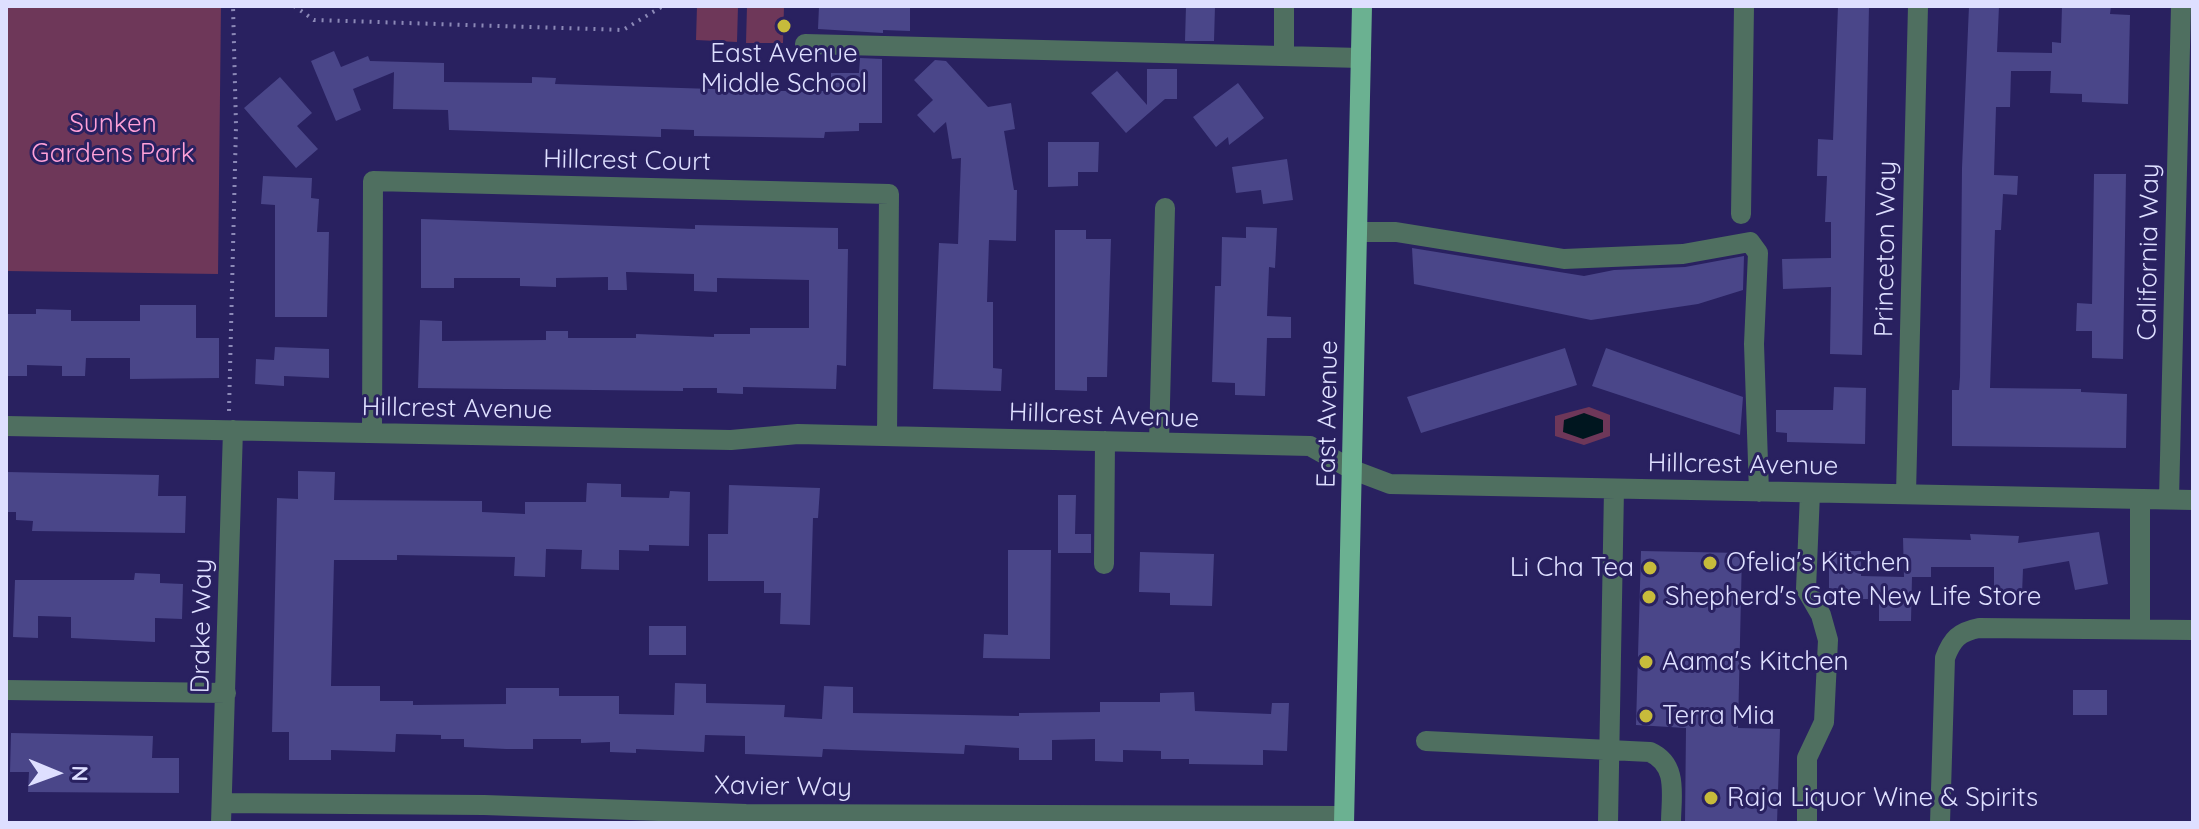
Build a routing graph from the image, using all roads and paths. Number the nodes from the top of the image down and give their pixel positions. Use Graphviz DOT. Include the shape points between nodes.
graph roads {
  1 [pos="233,6"];
  2 [pos="294,6"];
  3 [pos="663,6"];
  4 [pos="1284,6"];
  5 [pos="1362,6"];
  6 [pos="1744,6"];
  7 [pos="1918,6"];
  8 [pos="2181,6"];
  9 [pos="805,44"];
  10 [pos="1284,56"];
  11 [pos="1361,58"];
  12 [pos="1165,208"];
  13 [pos="1741,214"];
  14 [pos="1357,232"];
  15 [pos="6,426"];
  16 [pos="230,430"];
  17 [pos="372,433"];
  18 [pos="887,436"];
  19 [pos="1105,441"];
  20 [pos="1159,442"];
  21 [pos="1353,470"];
  22 [pos="1614,489"];
  23 [pos="1759,492"];
  24 [pos="1810,493"];
  25 [pos="1906,493"];
  26 [pos="2140,499"];
  27 [pos="2169,499"];
  28 [pos="2193,500"];
  29 [pos="1104,564"];
  30 [pos="2140,628"];
  31 [pos="2193,630"];
  32 [pos="6,690"];
  33 [pos="226,693"];
  34 [pos="1426,741"];
  35 [pos="1609,747"];
  36 [pos="221,813"];
  37 [pos="484,814"];
  38 [pos="746,818"];
  39 [pos="1160,819"];
  40 [pos="1344,820"];
  41 [pos="1608,823"];
  42 [pos="1671,823"];
  43 [pos="1807,823"];
  44 [pos="1940,823"];
  1 -- 16 [label="path"];
  2 -- 3 [label="path" via="314,20 623,30"];
  4 -- 10 [label="street"];
  5 -- 11 [label="main road, East Avenue"];
  6 -- 13 [label="street"];
  7 -- 25 [label="street, Princeton Way"];
  8 -- 27 [label="street, California Way"];
  9 -- 10 [label="street"];
  10 -- 11 [label="street"];
  11 -- 14 [label="main road, East Avenue"];
  12 -- 20 [label="street"];
  14 -- 21 [label="main road, East Avenue"];
  14 -- 23 [label="street" via="1396,232 1564,259 1683,254 1750,242 1758,253 1754,344"];
  15 -- 16 [label="street, Hillcrest Avenue"];
  16 -- 17 [label="street, Hillcrest Avenue"];
  16 -- 33 [label="street, Drake Way"];
  17 -- 18 [label="street, Hillcrest Avenue" via="731,440 798,434"];
  17 -- 18 [label="street, Hillcrest Court" via="373,181 889,194"];
  18 -- 19 [label="street, Hillcrest Avenue"];
  19 -- 20 [label="street, Hillcrest Avenue"];
  19 -- 29 [label="street"];
  20 -- 21 [label="street, Hillcrest Avenue" via="1310,446"];
  21 -- 22 [label="street, Hillcrest Avenue" via="1390,484"];
  21 -- 40 [label="main road, East Avenue"];
  22 -- 23 [label="street, Hillcrest Avenue"];
  22 -- 35 [label="street"];
  23 -- 24 [label="street, Hillcrest Avenue"];
  24 -- 25 [label="street, Hillcrest Avenue"];
  24 -- 43 [label="street" via="1806,589 1828,640 1824,722 1807,758"];
  25 -- 26 [label="street, Hillcrest Avenue"];
  26 -- 27 [label="street, Hillcrest Avenue"];
  26 -- 30 [label="street"];
  27 -- 28 [label="street, Hillcrest Avenue"];
  30 -- 31 [label="street"];
  30 -- 44 [label="street" via="1963,631 1945,658"];
  32 -- 33 [label="street"];
  33 -- 36 [label="street, Drake Way"];
  34 -- 35 [label="street"];
  35 -- 41 [label="street"];
  35 -- 42 [label="street" via="1662,757 1672,772"];
  36 -- 37 [label="street, Xavier Way"];
  37 -- 38 [label="street, Xavier Way"];
  38 -- 39 [label="street, Xavier Way"];
  39 -- 40 [label="street, Xavier Way"];
}
